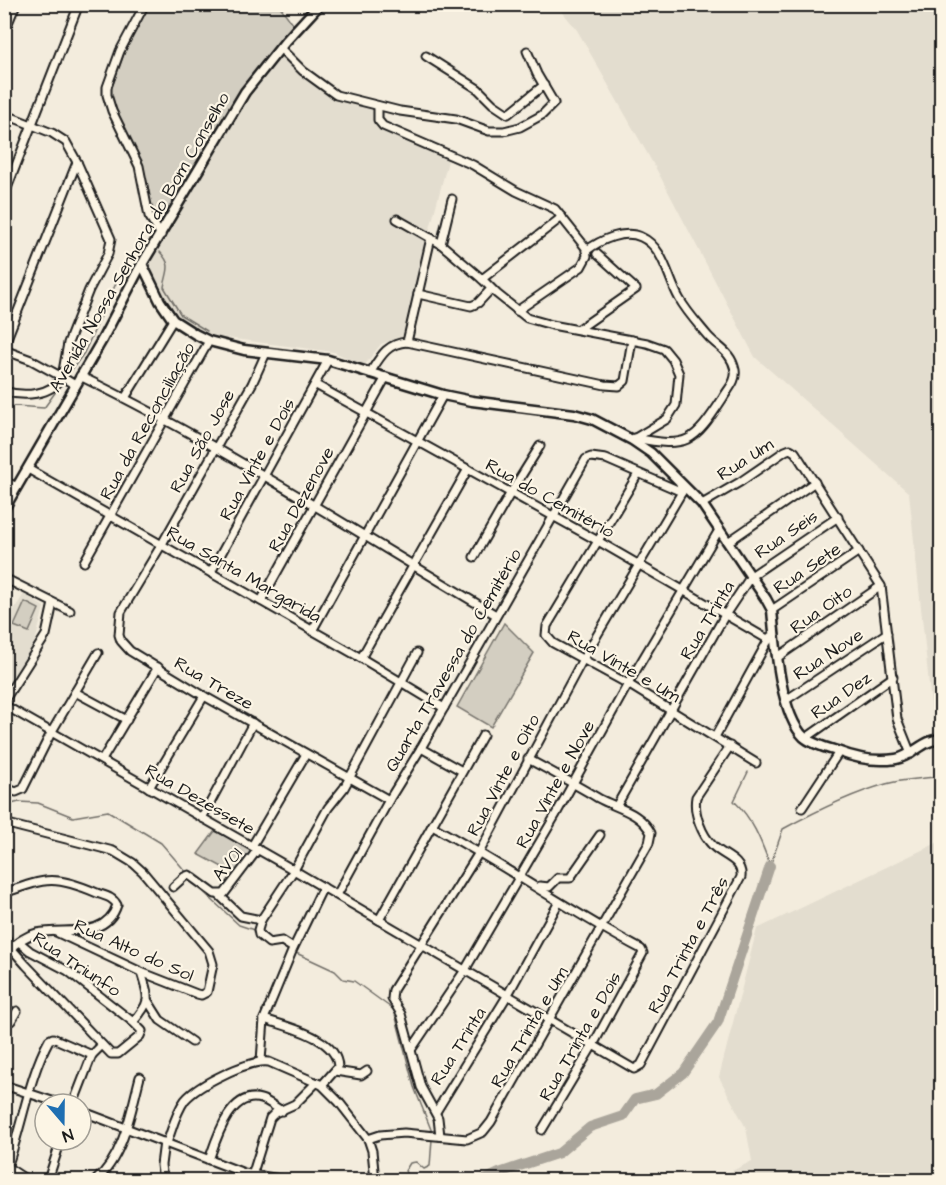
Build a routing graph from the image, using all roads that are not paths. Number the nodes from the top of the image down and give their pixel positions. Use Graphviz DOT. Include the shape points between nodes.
graph roads {
  1 [pos="16,4"];
  2 [pos="79,4"];
  3 [pos="145,4"];
  4 [pos="320,4"];
  5 [pos="7,19"];
  6 [pos="4,33"];
  7 [pos="280,48"];
  8 [pos="527,51"];
  9 [pos="426,56"];
  10 [pos="544,84"];
  11 [pos="378,106"];
  12 [pos="4,114"];
  13 [pos="33,126"];
  14 [pos="77,162"];
  15 [pos="4,196"];
  16 [pos="452,199"];
  17 [pos="562,217"];
  18 [pos="397,219"];
  19 [pos="160,235"];
  20 [pos="431,238"];
  21 [pos="441,244"];
  22 [pos="586,251"];
  23 [pos="597,254"];
  24 [pos="142,264"];
  25 [pos="482,279"];
  26 [pos="491,289"];
  27 [pos="418,294"];
  28 [pos="517,311"];
  29 [pos="173,320"];
  30 [pos="579,329"];
  31 [pos="632,340"];
  32 [pos="209,341"];
  33 [pos="407,342"];
  34 [pos="4,348"];
  35 [pos="266,352"];
  36 [pos="328,360"];
  37 [pos="370,373"];
  38 [pos="80,376"];
  39 [pos="62,377"];
  40 [pos="386,377"];
  41 [pos="75,385"];
  42 [pos="316,385"];
  43 [pos="4,392"];
  44 [pos="443,395"];
  45 [pos="125,398"];
  46 [pos="367,412"];
  47 [pos="165,420"];
  48 [pos="633,439"];
  49 [pos="418,441"];
  50 [pos="540,446"];
  51 [pos="215,448"];
  52 [pos="28,469"];
  53 [pos="468,469"];
  54 [pos="638,474"];
  55 [pos="265,477"];
  56 [pos="4,481"];
  57 [pos="815,482"];
  58 [pos="680,483"];
  59 [pos="17,487"];
  60 [pos="682,492"];
  61 [pos="510,494"];
  62 [pos="702,504"];
  63 [pos="6,505"];
  64 [pos="315,505"];
  65 [pos="111,515"];
  66 [pos="553,516"];
  67 [pos="838,517"];
  68 [pos="719,530"];
  69 [pos="365,534"];
  70 [pos="598,541"];
  71 [pos="728,542"];
  72 [pos="162,544"];
  73 [pos="860,550"];
  74 [pos="474,557"];
  75 [pos="84,562"];
  76 [pos="414,566"];
  77 [pos="639,566"];
  78 [pos="211,572"];
  79 [pos="751,576"];
  80 [pos="4,578"];
  81 [pos="881,585"];
  82 [pos="683,591"];
  83 [pos="261,601"];
  84 [pos="53,603"];
  85 [pos="772,610"];
  86 [pos="70,611"];
  87 [pos="496,615"];
  88 [pos="725,615"];
  89 [pos="312,631"];
  90 [pos="774,631"];
  91 [pos="887,633"];
  92 [pos="768,640"];
  93 [pos="98,653"];
  94 [pos="417,653"];
  95 [pos="778,657"];
  96 [pos="361,658"];
  97 [pos="583,659"];
  98 [pos="158,667"];
  99 [pos="893,676"];
  100 [pos="401,681"];
  101 [pos="628,684"];
  102 [pos="75,692"];
  103 [pos="204,696"];
  104 [pos="786,700"];
  105 [pos="4,703"];
  106 [pos="444,708"];
  107 [pos="672,710"];
  108 [pos="127,720"];
  109 [pos="253,723"];
  110 [pos="51,733"];
  111 [pos="483,735"];
  112 [pos="715,737"];
  113 [pos="806,738"];
  114 [pos="942,739"];
  115 [pos="730,746"];
  116 [pos="421,748"];
  117 [pos="839,752"];
  118 [pos="306,754"];
  119 [pos="910,754"];
  120 [pos="528,759"];
  121 [pos="102,760"];
  122 [pos="756,763"];
  123 [pos="462,771"];
  124 [pos="350,778"];
  125 [pos="573,783"];
  126 [pos="4,786"];
  127 [pos="149,788"];
  128 [pos="389,800"];
  129 [pos="617,805"];
  130 [pos="802,808"];
  131 [pos="202,818"];
  132 [pos="4,823"];
  133 [pos="432,826"];
  134 [pos="600,836"];
  135 [pos="255,847"];
  136 [pos="480,851"];
  137 [pos="294,870"];
  138 [pos="520,876"];
  139 [pos="532,884"];
  140 [pos="173,887"];
  141 [pos="323,887"];
  142 [pos="4,893"];
  143 [pos="337,895"];
  144 [pos="219,896"];
  145 [pos="559,902"];
  146 [pos="261,920"];
  147 [pos="380,920"];
  148 [pos="603,928"];
  149 [pos="56,932"];
  150 [pos="4,934"];
  151 [pos="19,942"];
  152 [pos="422,945"];
  153 [pos="8,950"];
  154 [pos="292,950"];
  155 [pos="465,970"];
  156 [pos="141,972"];
  157 [pos="507,996"];
  158 [pos="148,1000"];
  159 [pos="16,1011"];
  160 [pos="264,1019"];
  161 [pos="549,1020"];
  162 [pos="133,1022"];
  163 [pos="4,1023"];
  164 [pos="192,1042"];
  165 [pos="102,1045"];
  166 [pos="593,1045"];
  167 [pos="411,1050"];
  168 [pos="92,1055"];
  169 [pos="261,1061"];
  170 [pos="634,1069"];
  171 [pos="335,1071"];
  172 [pos="367,1071"];
  173 [pos="140,1077"];
  174 [pos="319,1084"];
  175 [pos="4,1085"];
  176 [pos="78,1092"];
  177 [pos="29,1093"];
  178 [pos="33,1094"];
  179 [pos="282,1111"];
  180 [pos="436,1112"];
  181 [pos="93,1116"];
  182 [pos="126,1128"];
  183 [pos="542,1130"];
  184 [pos="435,1136"];
  185 [pos="368,1139"];
  186 [pos="166,1143"];
  187 [pos="57,1152"];
  188 [pos="209,1160"];
  189 [pos="6,1166"];
  190 [pos="251,1178"];
  191 [pos="27,1180"];
  192 [pos="48,1180"];
  193 [pos="96,1180"];
  194 [pos="163,1180"];
  195 [pos="286,1180"];
  196 [pos="375,1180"];
  1 -- 5 [label="street"];
  2 -- 13 [label="street"];
  3 -- 19 [label="street" via="120,51 107,94 139,166 149,216"];
  4 -- 7 [label="main road, Avenida Nossa Senhora do Bom Conselho"];
  5 -- 6 [label="street"];
  7 -- 11 [label="street" via="336,95"];
  7 -- 19 [label="main road, Avenida Nossa Senhora do Bom Conselho" via="245,92"];
  8 -- 10 [label="street"];
  9 -- 10 [label="street" via="478,89 508,114"];
  10 -- 11 [label="street" via="554,102 552,108 527,124 504,131"];
  11 -- 17 [label="street" via="378,120 385,127 473,165 555,209"];
  12 -- 13 [label="street"];
  13 -- 14 [label="street" via="66,142"];
  13 -- 15 [label="street"];
  14 -- 34 [label="street"];
  14 -- 39 [label="street" via="110,233 111,245 68,343"];
  16 -- 21 [label="street"];
  17 -- 22 [label="street"];
  17 -- 25 [label="street"];
  18 -- 20 [label="street"];
  19 -- 24 [label="main road, Avenida Nossa Senhora do Bom Conselho"];
  20 -- 21 [label="street"];
  20 -- 27 [label="street"];
  21 -- 25 [label="street"];
  22 -- 28 [label="street" via="581,267"];
  22 -- 48 [label="street" via="628,234 642,237 656,250 680,299 708,337 728,353 735,369 735,379 696,435 681,443"];
  23 -- 30 [label="street" via="636,288"];
  24 -- 29 [label="main road"];
  24 -- 38 [label="main road, Avenida Nossa Senhora do Bom Conselho"];
  25 -- 26 [label="street"];
  26 -- 27 [label="street" via="471,306"];
  26 -- 28 [label="street"];
  27 -- 33 [label="street"];
  28 -- 30 [label="street" via="540,322"];
  29 -- 32 [label="main road"];
  29 -- 45 [label="street"];
  30 -- 31 [label="street"];
  31 -- 33 [label="street" via="626,381 619,386"];
  31 -- 48 [label="street" via="664,349 679,374 678,398 671,414"];
  32 -- 35 [label="main road"];
  32 -- 47 [label="street, Rua da Reconciliação"];
  33 -- 37 [label="street" via="388,347"];
  34 -- 39 [label="street"];
  35 -- 36 [label="main road"];
  35 -- 51 [label="street, Rua São Jose"];
  36 -- 37 [label="main road"];
  36 -- 42 [label="street, Rua Vinte e Dois"];
  37 -- 40 [label="main road"];
  38 -- 41 [label="main road, Avenida Nossa Senhora do Bom Conselho"];
  38 -- 45 [label="street"];
  39 -- 41 [label="street"];
  39 -- 43 [label="street" via="53,386 35,393"];
  40 -- 44 [label="main road"];
  40 -- 46 [label="street, Rua Dezenove"];
  41 -- 52 [label="main road, Avenida Nossa Senhora do Bom Conselho"];
  42 -- 46 [label="street, Rua do Cemitério"];
  42 -- 55 [label="street, Rua Vinte e Dois"];
  44 -- 48 [label="main road" via="574,414"];
  44 -- 49 [label="street"];
  45 -- 47 [label="street"];
  46 -- 49 [label="street, Rua do Cemitério"];
  46 -- 64 [label="street, Rua Dezenove"];
  47 -- 51 [label="street"];
  47 -- 65 [label="street, Rua da Reconciliação"];
  48 -- 58 [label="main road"];
  49 -- 53 [label="street, Rua do Cemitério"];
  49 -- 69 [label="street"];
  50 -- 61 [label="street"];
  51 -- 55 [label="street"];
  51 -- 72 [label="street, Rua São Jose"];
  52 -- 59 [label="main road, Avenida Nossa Senhora do Bom Conselho"];
  52 -- 65 [label="street, Rua Santa Margarida"];
  53 -- 61 [label="street, Rua do Cemitério"];
  53 -- 76 [label="street"];
  54 -- 60 [label="street"];
  54 -- 66 [label="street, Quarta Travessa do Cemitério" via="606,459 586,459"];
  54 -- 70 [label="street, Rua Vinte e Um"];
  55 -- 64 [label="street"];
  55 -- 78 [label="street, Rua Vinte e Dois"];
  56 -- 59 [label="street"];
  57 -- 62 [label="street, Rua Um" via="789,449"];
  57 -- 67 [label="street"];
  57 -- 71 [label="street"];
  58 -- 60 [label="street"];
  58 -- 62 [label="main road"];
  59 -- 63 [label="main road, Avenida Nossa Senhora do Bom Conselho"];
  60 -- 77 [label="street, Rua Vinte e Oito"];
  61 -- 66 [label="street, Rua do Cemitério"];
  61 -- 74 [label="street"];
  62 -- 68 [label="main road"];
  64 -- 69 [label="street"];
  64 -- 83 [label="street, Rua Dezenove"];
  65 -- 72 [label="street, Rua Santa Margarida"];
  65 -- 75 [label="street, Rua da Reconciliação"];
  66 -- 70 [label="street, Rua do Cemitério"];
  66 -- 87 [label="street, Quarta Travessa do Cemitério"];
  67 -- 73 [label="street"];
  67 -- 79 [label="street, Rua Seis"];
  68 -- 71 [label="main road"];
  68 -- 82 [label="street, Rua Vinte e Nove"];
  69 -- 76 [label="street"];
  69 -- 89 [label="street"];
  70 -- 77 [label="street, Rua do Cemitério"];
  70 -- 97 [label="street, Rua Vinte e Um" via="545,631 553,643"];
  71 -- 79 [label="main road"];
  72 -- 78 [label="street, Rua Santa Margarida"];
  72 -- 98 [label="street, Rua Treze" via="125,603 118,626 124,646"];
  73 -- 81 [label="street"];
  73 -- 85 [label="street, Rua Sete"];
  76 -- 87 [label="street"];
  76 -- 96 [label="street"];
  77 -- 82 [label="street, Rua do Cemitério"];
  77 -- 97 [label="street, Rua Vinte e Oito"];
  78 -- 83 [label="street, Rua Santa Margarida"];
  79 -- 85 [label="main road"];
  79 -- 88 [label="street, Rua Trinta"];
  80 -- 84 [label="street"];
  81 -- 91 [label="street"];
  81 -- 95 [label="street, Rua Oito"];
  82 -- 88 [label="street, Rua do Cemitério"];
  82 -- 101 [label="street, Rua Vinte e Nove"];
  83 -- 89 [label="street, Rua Santa Margarida"];
  84 -- 86 [label="street"];
  84 -- 105 [label="street" via="46,635"];
  85 -- 90 [label="main road"];
  87 -- 106 [label="street, Quarta Travessa do Cemitério"];
  88 -- 92 [label="street, Rua do Cemitério"];
  88 -- 107 [label="street, Rua Trinta"];
  89 -- 96 [label="street, Rua Santa Margarida"];
  90 -- 92 [label="street"];
  90 -- 95 [label="main road"];
  91 -- 99 [label="street"];
  91 -- 104 [label="street, Rua Nove"];
  92 -- 112 [label="street"];
  93 -- 102 [label="street"];
  94 -- 100 [label="street"];
  95 -- 104 [label="main road"];
  96 -- 100 [label="street, Rua Santa Margarida"];
  97 -- 101 [label="street, Rua Vinte e Um"];
  97 -- 120 [label="street, Rua Vinte e Oito"];
  98 -- 103 [label="street, Rua Treze"];
  98 -- 108 [label="street"];
  99 -- 113 [label="street, Rua Dez"];
  99 -- 119 [label="street" via="897,719"];
  100 -- 106 [label="street, Rua Santa Margarida"];
  100 -- 124 [label="street"];
  101 -- 107 [label="street, Rua Vinte e Um"];
  101 -- 125 [label="street, Rua Vinte e Nove"];
  102 -- 108 [label="street"];
  102 -- 110 [label="street"];
  103 -- 109 [label="street, Rua Treze"];
  103 -- 127 [label="street"];
  104 -- 113 [label="main road" via="796,727"];
  105 -- 110 [label="street, Rua Dezessete"];
  106 -- 116 [label="street, Quarta Travessa do Cemitério"];
  107 -- 112 [label="street, Rua Vinte e Um"];
  107 -- 129 [label="street, Rua Trinta"];
  108 -- 121 [label="street"];
  109 -- 118 [label="street, Rua Treze"];
  109 -- 131 [label="street"];
  110 -- 121 [label="street, Rua Dezessete"];
  110 -- 126 [label="street" via="23,789 16,792"];
  111 -- 123 [label="street"];
  112 -- 115 [label="street, Rua Vinte e Um"];
  113 -- 117 [label="main road"];
  114 -- 119 [label="main road" via="932,740"];
  115 -- 122 [label="street, Rua Vinte e Um"];
  115 -- 170 [label="street, Rua Trinta e Três" via="696,797 695,806 707,839 738,864 741,877 646,1057"];
  116 -- 123 [label="street"];
  116 -- 128 [label="street, Quarta Travessa do Cemitério"];
  117 -- 119 [label="main road" via="882,759"];
  117 -- 130 [label="street"];
  118 -- 124 [label="street, Rua Treze"];
  118 -- 135 [label="street, AV01"];
  120 -- 125 [label="street"];
  120 -- 136 [label="street, Rua Vinte e Oito"];
  121 -- 127 [label="street, Rua Dezessete"];
  123 -- 133 [label="street"];
  124 -- 128 [label="street, Rua Treze"];
  124 -- 137 [label="street" via="327,808"];
  125 -- 129 [label="street"];
  125 -- 138 [label="street, Rua Vinte e Nove"];
  127 -- 131 [label="street, Rua Dezessete"];
  128 -- 143 [label="street, Quarta Travessa do Cemitério"];
  129 -- 148 [label="street" via="643,822 652,835"];
  131 -- 135 [label="street, Rua Dezessete"];
  132 -- 156 [label="street, Rua Alto do Sol" via="113,851 133,862 212,957 207,992 201,995"];
  133 -- 136 [label="street"];
  133 -- 147 [label="street"];
  134 -- 139 [label="street" via="570,878 560,878 546,888"];
  135 -- 137 [label="street, Rua Dezessete"];
  135 -- 144 [label="street, AV01" via="227,891"];
  136 -- 138 [label="street"];
  136 -- 152 [label="street, Rua Vinte e Oito"];
  137 -- 141 [label="street, Rua Dezessete"];
  137 -- 146 [label="street"];
  138 -- 139 [label="street"];
  138 -- 155 [label="street, Rua Vinte e Nove"];
  139 -- 145 [label="street"];
  140 -- 144 [label="street, AV01" via="188,875"];
  141 -- 143 [label="street, Rua Dezessete"];
  141 -- 154 [label="street"];
  142 -- 149 [label="street" via="42,880 57,880 110,898 117,905 102,925"];
  143 -- 147 [label="street, Rua Dezessete"];
  144 -- 146 [label="street" via="241,916"];
  145 -- 148 [label="street"];
  145 -- 157 [label="street, Rua Trinta"];
  146 -- 154 [label="street" via="260,935 269,943 282,941"];
  147 -- 152 [label="street, Rua Dezessete"];
  148 -- 161 [label="street, Rua Trinta e Um"];
  148 -- 166 [label="street, Rua Trinta e Dois" via="641,949 643,956"];
  149 -- 151 [label="street" via="39,933"];
  149 -- 156 [label="street, Rua Alto do Sol"];
  150 -- 153 [label="street"];
  151 -- 153 [label="street"];
  151 -- 162 [label="street, Rua Triunfo" via="68,971"];
  152 -- 155 [label="street, Rua Dezessete"];
  152 -- 167 [label="street, Rua Vinte e Oito" via="395,985 392,997"];
  153 -- 165 [label="street"];
  154 -- 160 [label="street"];
  155 -- 157 [label="street, Rua Dezessete"];
  155 -- 167 [label="street, Rua Vinte e Nove"];
  156 -- 158 [label="street"];
  157 -- 161 [label="street, Rua Dezessete"];
  157 -- 180 [label="street, Rua Trinta"];
  158 -- 162 [label="street"];
  158 -- 164 [label="street" via="160,1020"];
  159 -- 163 [label="street" via="11,1021"];
  160 -- 169 [label="street"];
  160 -- 171 [label="street" via="325,1044 338,1060"];
  161 -- 166 [label="street, Rua Dezessete"];
  161 -- 184 [label="street, Rua Trinta e Um" via="491,1122 475,1136"];
  162 -- 165 [label="street" via="141,1034 118,1054 111,1054"];
  165 -- 168 [label="street"];
  166 -- 170 [label="street, Rua Dezessete"];
  166 -- 183 [label="street, Rua Trinta e Dois"];
  167 -- 180 [label="street" via="421,1087"];
  168 -- 176 [label="street"];
  168 -- 177 [label="street" via="51,1038"];
  169 -- 174 [label="street"];
  169 -- 186 [label="street" via="197,1089 180,1109"];
  171 -- 172 [label="street" via="361,1075"];
  171 -- 174 [label="street"];
  173 -- 182 [label="street"];
  174 -- 179 [label="street"];
  174 -- 185 [label="street"];
  175 -- 177 [label="street"];
  177 -- 178 [label="street"];
  177 -- 189 [label="street"];
  179 -- 188 [label="street" via="261,1099 250,1098 237,1105 224,1119"];
  179 -- 190 [label="street" via="270,1118"];
  180 -- 184 [label="street"];
  181 -- 182 [label="street"];
  182 -- 186 [label="street"];
  182 -- 193 [label="street" via="114,1158"];
  184 -- 185 [label="street" via="393,1133"];
  185 -- 196 [label="street"];
  186 -- 188 [label="street"];
  186 -- 194 [label="street" via="160,1165"];
  187 -- 192 [label="street"];
  188 -- 190 [label="street"];
  189 -- 191 [label="street"];
  190 -- 195 [label="street"];
}
